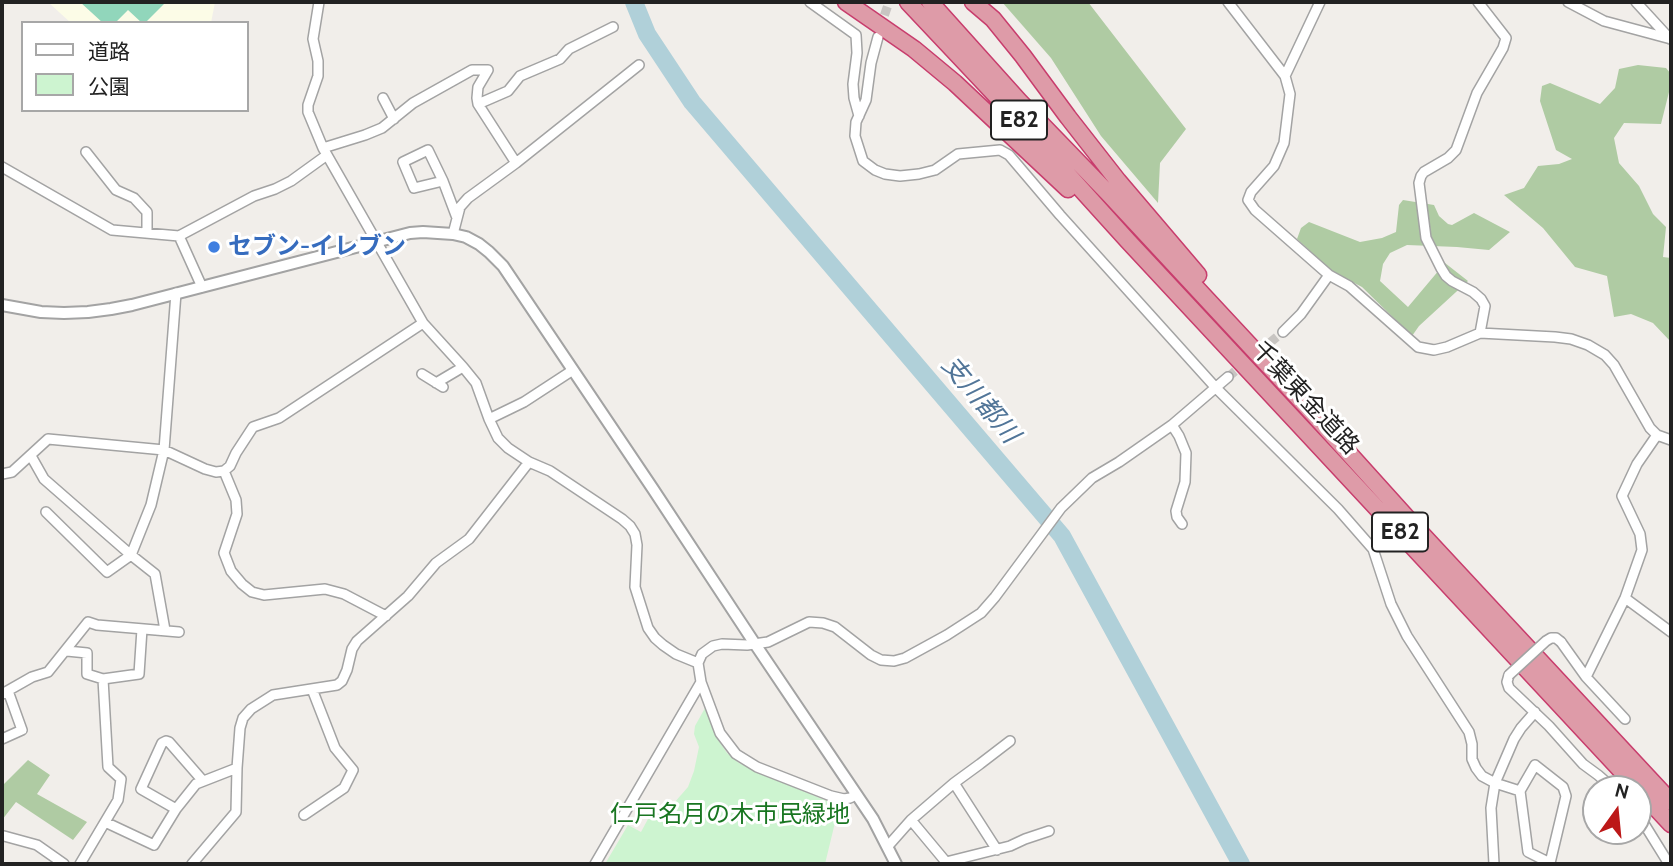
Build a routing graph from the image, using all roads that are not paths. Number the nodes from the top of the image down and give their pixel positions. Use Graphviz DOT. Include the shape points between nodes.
graph roads {
  1 [pos="319,2"];
  2 [pos="810,2"];
  3 [pos="846,2"];
  4 [pos="908,2"];
  5 [pos="930,2"];
  6 [pos="973,2"];
  7 [pos="1228,2"];
  8 [pos="1320,2"];
  9 [pos="1478,2"];
  10 [pos="1568,2"];
  11 [pos="1636,2"];
  12 [pos="612,27"];
  13 [pos="877,37"];
  14 [pos="1671,39"];
  15 [pos="639,65"];
  16 [pos="1285,76"];
  17 [pos="383,98"];
  18 [pos="478,104"];
  19 [pos="859,116"];
  20 [pos="394,119"];
  21 [pos="325,151"];
  22 [pos="86,152"];
  23 [pos="516,163"];
  24 [pos="2,167"];
  25 [pos="443,181"];
  26 [pos="457,218"];
  27 [pos="146,232"];
  28 [pos="453,234"];
  29 [pos="179,236"];
  30 [pos="1128,241"];
  31 [pos="378,242"];
  32 [pos="1329,275"];
  33 [pos="202,287"];
  34 [pos="176,293"];
  35 [pos="2,305"];
  36 [pos="423,323"];
  37 [pos="1283,332"];
  38 [pos="1480,333"];
  39 [pos="463,367"];
  40 [pos="573,370"];
  41 [pos="422,374"];
  42 [pos="1228,377"];
  43 [pos="1216,388"];
  44 [pos="1307,407"];
  45 [pos="489,419"];
  46 [pos="1171,425"];
  47 [pos="1657,435"];
  48 [pos="1671,440"];
  49 [pos="164,450"];
  50 [pos="32,456"];
  51 [pos="529,462"];
  52 [pos="224,471"];
  53 [pos="2,474"];
  54 [pos="46,512"];
  55 [pos="1182,524"];
  56 [pos="131,555"];
  57 [pos="1625,598"];
  58 [pos="386,615"];
  59 [pos="142,629"];
  60 [pos="165,630"];
  61 [pos="179,632"];
  62 [pos="1671,632"];
  63 [pos="755,644"];
  64 [pos="67,651"];
  65 [pos="698,663"];
  66 [pos="1586,677"];
  67 [pos="103,679"];
  68 [pos="701,682"];
  69 [pos="312,689"];
  70 [pos="5,693"];
  71 [pos="1535,712"];
  72 [pos="1625,719"];
  73 [pos="2,740"];
  74 [pos="1010,741"];
  75 [pos="237,768"];
  76 [pos="1598,775"];
  77 [pos="203,781"];
  78 [pos="954,783"];
  79 [pos="1495,783"];
  80 [pos="1520,791"];
  81 [pos="856,795"];
  82 [pos="1671,802"];
  83 [pos="176,809"];
  84 [pos="304,816"];
  85 [pos="911,820"];
  86 [pos="105,822"];
  87 [pos="1671,824"];
  88 [pos="1049,831"];
  89 [pos="4,836"];
  90 [pos="1652,837"];
  91 [pos="888,846"];
  92 [pos="997,850"];
  93 [pos="64,864"];
  94 [pos="80,864"];
  95 [pos="192,864"];
  96 [pos="595,864"];
  97 [pos="896,864"];
  98 [pos="1494,864"];
  99 [pos="1669,864"];
  1 -- 21 [label="street" via="313,39 318,76 308,112"];
  2 -- 19 [label="street" via="856,35 853,84"];
  3 -- 30 [label="highway" via="914,49"];
  4 -- 30 [label="highway, 千葉東金道路 / E82"];
  5 -- 44 [label="highway, E82"];
  6 -- 44 [label="highway, E82" via="1016,47 1173,247 1271,355"];
  7 -- 16 [label="street"];
  8 -- 16 [label="street"];
  9 -- 38 [label="street" via="1506,38 1503,48 1477,93 1456,150 1424,173 1419,183 1426,238 1441,268 1485,306"];
  10 -- 14 [label="street" via="1604,21"];
  11 -- 14 [label="street"];
  12 -- 18 [label="street"];
  13 -- 19 [label="street" via="869,89"];
  15 -- 23 [label="street"];
  16 -- 32 [label="street" via="1290,94 1284,143 1274,166 1248,200"];
  17 -- 20 [label="street"];
  18 -- 20 [label="street" via="478,87 488,70 472,70"];
  18 -- 23 [label="street"];
  19 -- 43 [label="street" via="855,136 863,161 885,174 919,174 958,154 1005,151"];
  20 -- 21 [label="street"];
  21 -- 29 [label="street" via="291,181"];
  21 -- 31 [label="street"];
  22 -- 27 [label="street" via="116,190 134,198 146,212"];
  23 -- 26 [label="street" via="468,198"];
  24 -- 27 [label="street" via="103,226"];
  25 -- 25 [label="street" via="428,150 403,162 414,188"];
  25 -- 26 [label="street"];
  26 -- 28 [label="street"];
  27 -- 29 [label="street"];
  28 -- 31 [label="street" via="423,232"];
  28 -- 40 [label="street" via="479,244 503,266"];
  29 -- 33 [label="street"];
  30 -- 87 [label="highway, 千葉東金道路 / E82"];
  31 -- 33 [label="street"];
  31 -- 36 [label="street"];
  32 -- 37 [label="street"];
  32 -- 38 [label="street" via="1349,286 1418,346 1434,350"];
  33 -- 34 [label="street"];
  34 -- 35 [label="street" via="89,313"];
  34 -- 49 [label="street"];
  36 -- 39 [label="street"];
  36 -- 52 [label="street" via="279,418 253,427"];
  38 -- 47 [label="street" via="1555,337 1588,345 1605,355 1620,374"];
  39 -- 41 [label="street" via="439,385"];
  39 -- 45 [label="street" via="476,383"];
  40 -- 45 [label="street"];
  40 -- 63 [label="street"];
  42 -- 43 [label="street"];
  43 -- 46 [label="street"];
  43 -- 79 [label="street" via="1373,549 1407,636 1469,732 1476,768"];
  44 -- 82 [label="highway, 千葉東金道路 / E82"];
  45 -- 51 [label="street" via="498,438"];
  46 -- 55 [label="street" via="1186,453 1185,482 1176,511"];
  46 -- 63 [label="street" via="1092,478 1062,508 981,613 905,658 881,660 823,623 809,622"];
  47 -- 48 [label="street"];
  47 -- 57 [label="street" via="1622,496 1640,534 1642,550"];
  49 -- 50 [label="street" via="48,439"];
  49 -- 52 [label="street" via="205,469"];
  49 -- 56 [label="street" via="151,505"];
  50 -- 53 [label="street"];
  50 -- 56 [label="street" via="44,479"];
  51 -- 58 [label="street" via="469,539 436,563"];
  51 -- 65 [label="street" via="550,471 630,526 637,545 635,587 648,628 663,645"];
  52 -- 58 [label="street" via="237,514 223,553 242,584 264,595 326,589"];
  54 -- 56 [label="street" via="107,572"];
  56 -- 60 [label="street" via="155,574"];
  57 -- 62 [label="street"];
  57 -- 66 [label="street"];
  58 -- 69 [label="street" via="357,641 342,681"];
  59 -- 60 [label="street"];
  59 -- 64 [label="street" via="88,622"];
  59 -- 67 [label="street" via="139,674"];
  60 -- 61 [label="street"];
  63 -- 65 [label="street" via="713,646"];
  63 -- 81 [label="street"];
  64 -- 67 [label="street" via="88,653 87,674"];
  64 -- 70 [label="street" via="48,672"];
  65 -- 68 [label="street"];
  66 -- 71 [label="street, bridge" via="1561,642 1556,638 1546,641 1507,681"];
  66 -- 72 [label="street"];
  67 -- 86 [label="street" via="108,767 121,779 118,800"];
  68 -- 81 [label="street" via="720,733 744,760 831,796 844,799"];
  68 -- 96 [label="street"];
  69 -- 75 [label="street" via="273,695 251,709 240,728"];
  69 -- 84 [label="street" via="335,748 353,770 344,788"];
  70 -- 73 [label="street" via="22,730"];
  71 -- 76 [label="street"];
  71 -- 79 [label="street" via="1514,739"];
  74 -- 78 [label="street"];
  75 -- 77 [label="street"];
  75 -- 95 [label="street" via="236,812"];
  77 -- 83 [label="street"];
  77 -- 83 [label="street" via="169,742 162,743 141,789"];
  78 -- 85 [label="street"];
  78 -- 92 [label="street"];
  79 -- 80 [label="street"];
  79 -- 98 [label="street" via="1491,808"];
  80 -- 80 [label="street" via="1528,852 1550,863 1566,796 1563,787 1535,765"];
  81 -- 91 [label="street"];
  83 -- 86 [label="street" via="154,845"];
  85 -- 91 [label="street"];
  85 -- 92 [label="street" via="946,862"];
  86 -- 94 [label="street"];
  88 -- 92 [label="street"];
  89 -- 93 [label="street" via="37,845"];
  90 -- 99 [label="street"];
  91 -- 97 [label="street"];
}
